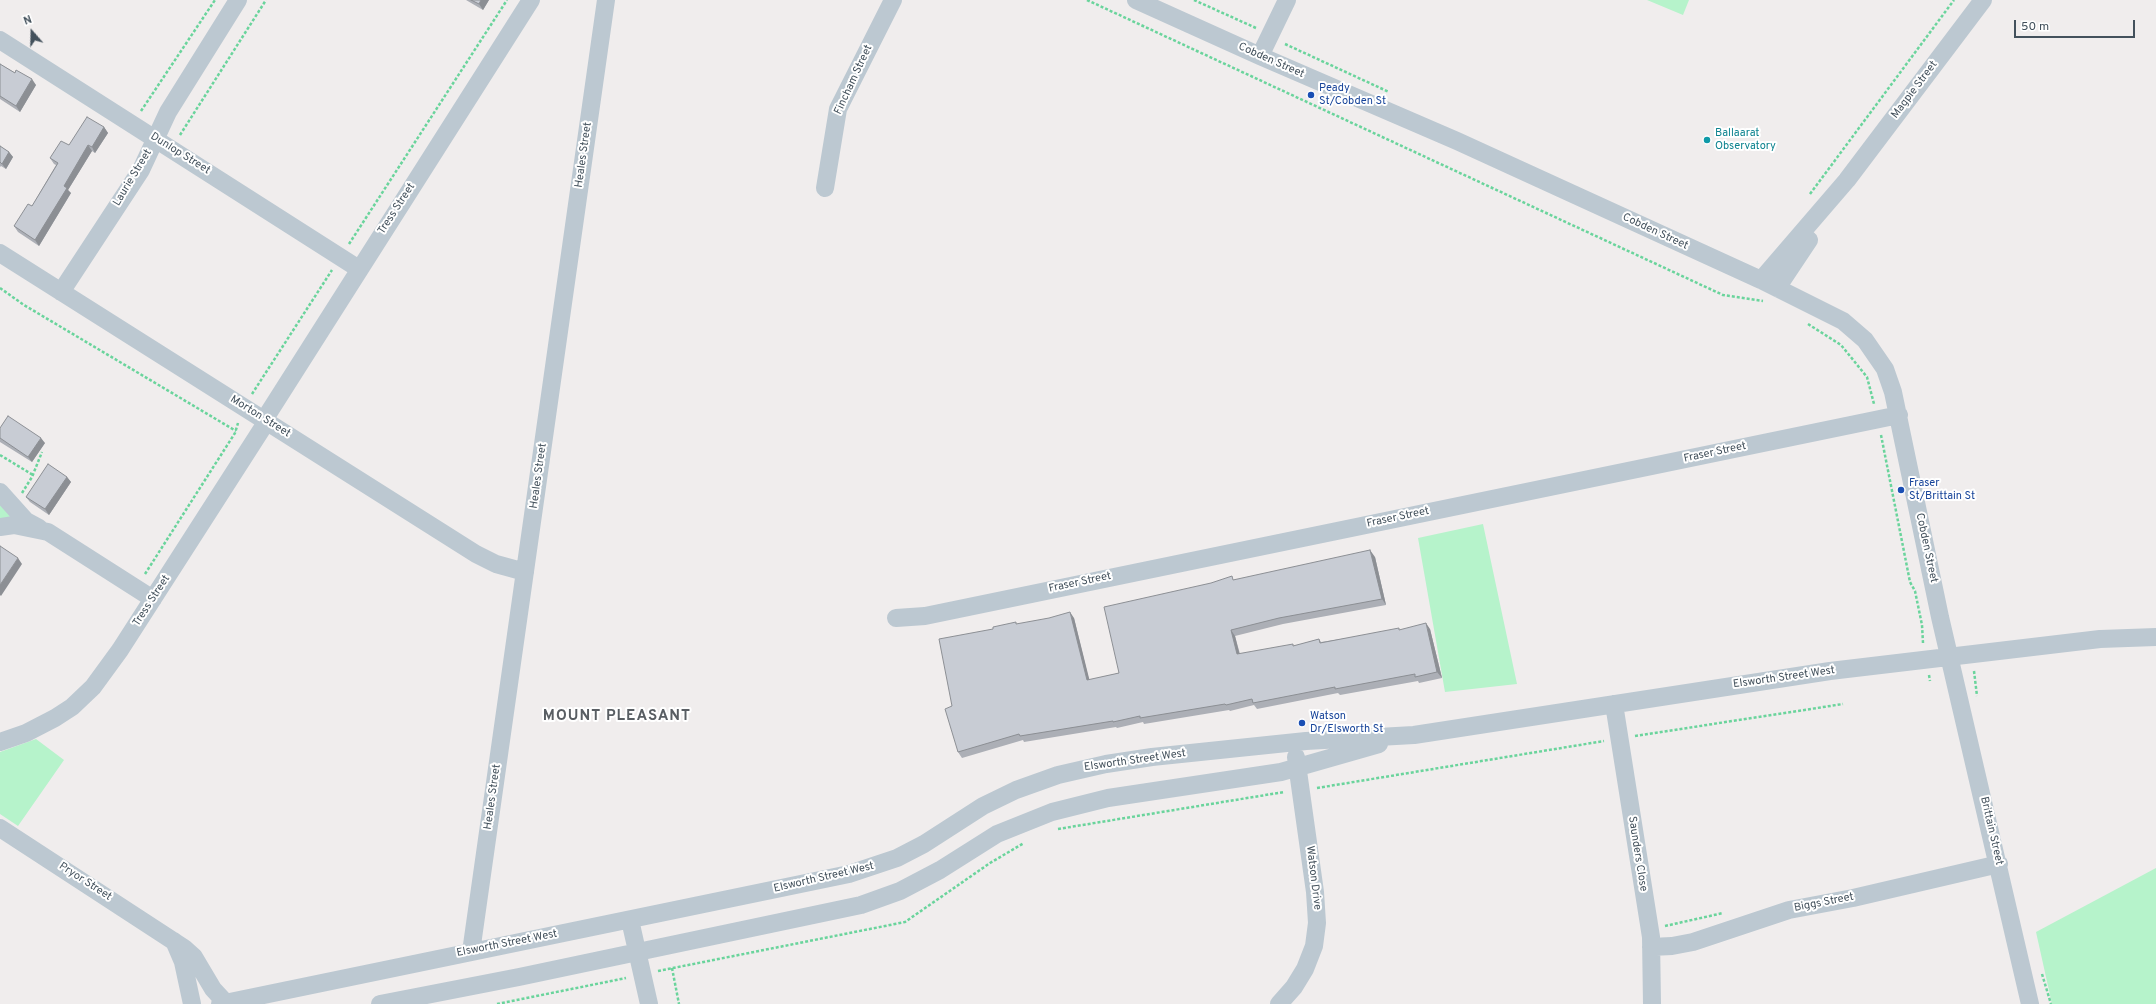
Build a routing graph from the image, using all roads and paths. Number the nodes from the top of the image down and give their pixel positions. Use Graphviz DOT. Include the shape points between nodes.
graph roads {
  1 [pos="215,0"];
  2 [pos="238,0"];
  3 [pos="266,0"];
  4 [pos="507,0"];
  5 [pos="531,0"];
  6 [pos="606,0"];
  7 [pos="893,0"];
  8 [pos="1086,0"];
  9 [pos="1136,0"];
  10 [pos="1194,0"];
  11 [pos="1287,0"];
  12 [pos="1954,0"];
  13 [pos="1983,0"];
  14 [pos="1259,30"];
  15 [pos="0,40"];
  16 [pos="1260,56"];
  17 [pos="132,124"];
  18 [pos="163,144"];
  19 [pos="1847,180"];
  20 [pos="825,188"];
  21 [pos="1807,200"];
  22 [pos="0,253"];
  23 [pos="341,257"];
  24 [pos="359,269"];
  25 [pos="1761,280"];
  26 [pos="0,288"];
  27 [pos="61,292"];
  28 [pos="1772,295"];
  29 [pos="1803,321"];
  30 [pos="245,407"];
  31 [pos="1899,415"];
  32 [pos="266,420"];
  33 [pos="1877,420"];
  34 [pos="236,431"];
  35 [pos="0,455"];
  36 [pos="33,476"];
  37 [pos="0,492"];
  38 [pos="0,527"];
  39 [pos="45,531"];
  40 [pos="525,572"];
  41 [pos="147,595"];
  42 [pos="896,618"];
  43 [pos="2156,637"];
  44 [pos="1950,658"];
  45 [pos="1926,661"];
  46 [pos="1930,681"];
  47 [pos="1614,704"];
  48 [pos="1843,704"];
  49 [pos="1414,735"];
  50 [pos="1620,738"];
  51 [pos="0,742"];
  52 [pos="1295,742"];
  53 [pos="1298,768"];
  54 [pos="1301,790"];
  55 [pos="0,828"];
  56 [pos="1051,831"];
  57 [pos="1030,840"];
  58 [pos="1999,864"];
  59 [pos="630,920"];
  60 [pos="169,936"];
  61 [pos="1651,947"];
  62 [pos="470,952"];
  63 [pos="637,952"];
  64 [pos="672,968"];
  65 [pos="642,974"];
  66 [pos="1289,1001"];
  67 [pos="223,1003"];
  68 [pos="192,1004"];
  69 [pos="380,1004"];
  70 [pos="497,1004"];
  71 [pos="649,1004"];
  72 [pos="679,1004"];
  73 [pos="1652,1004"];
  74 [pos="2030,1004"];
  1 -- 17 [label="path"];
  2 -- 18 [label="street, Laurie Street" via="168,112"];
  3 -- 18 [label="path"];
  4 -- 23 [label="path"];
  5 -- 24 [label="street, Tress Street"];
  6 -- 40 [label="street, Heales Street"];
  7 -- 20 [label="street, Fincham Street" via="838,110"];
  8 -- 28 [label="path" via="1723,295"];
  9 -- 16 [label="street, Cobden Street"];
  10 -- 14 [label="path"];
  11 -- 16 [label="street"];
  12 -- 21 [label="path"];
  13 -- 19 [label="street, Magpie Street"];
  15 -- 17 [label="street, Dunlop Street"];
  16 -- 25 [label="street, Cobden Street" via="1404,117"];
  17 -- 18 [label="street, Dunlop Street"];
  18 -- 23 [label="street, Dunlop Street"];
  18 -- 27 [label="street, Laurie Street" via="141,170"];
  19 -- 25 [label="street, Magpie Street"];
  19 -- 28 [label="street, Magpie Street"];
  22 -- 27 [label="street, Morton Street"];
  23 -- 24 [label="street, Dunlop Street"];
  23 -- 30 [label="path"];
  24 -- 32 [label="street, Tress Street"];
  25 -- 28 [label="street, Cobden Street"];
  26 -- 34 [label="path" via="24,305"];
  27 -- 30 [label="street, Morton Street"];
  28 -- 31 [label="street, Cobden Street" via="1843,321 1865,340 1885,369"];
  29 -- 33 [label="path" via="1841,345 1867,377"];
  30 -- 32 [label="street, Morton Street"];
  30 -- 34 [label="path" via="239,417"];
  31 -- 33 [label="street, Fraser Street"];
  31 -- 44 [label="street, Cobden Street"];
  32 -- 40 [label="street, Morton Street" via="476,554 496,564"];
  32 -- 41 [label="street, Tress Street"];
  33 -- 42 [label="street, Fraser Street" via="925,616"];
  33 -- 45 [label="path" via="1910,582 1922,625"];
  34 -- 41 [label="path" via="146,571"];
  35 -- 36 [label="path"];
  37 -- 39 [label="street" via="26,521"];
  38 -- 39 [label="street" via="14,525"];
  39 -- 41 [label="street"];
  40 -- 62 [label="street, Heales Street"];
  41 -- 51 [label="street, Tress Street" via="102,676 83,697 72,707 40,726"];
  43 -- 44 [label="street, Elsworth Street West" via="2100,639"];
  44 -- 45 [label="street, Elsworth Street West"];
  44 -- 58 [label="street, Brittain Street"];
  45 -- 46 [label="path"];
  45 -- 47 [label="street, Elsworth Street West" via="1823,672"];
  47 -- 49 [label="street, Elsworth Street West"];
  47 -- 50 [label="street, Saunders Close"];
  48 -- 50 [label="path"];
  49 -- 52 [label="street, Elsworth Street West"];
  49 -- 53 [label="street, Elsworth Street West"];
  50 -- 54 [label="path"];
  50 -- 61 [label="street, Saunders Close"];
  52 -- 53 [label="street, Watson Drive"];
  52 -- 59 [label="street, Elsworth Street West" via="1126,761 1058,775 999,799 911,851 862,871"];
  53 -- 54 [label="street, Watson Drive"];
  53 -- 63 [label="street, Elsworth Street West" via="1254,777 1108,798 1067,807 997,834 926,878 882,898 837,910"];
  54 -- 56 [label="path"];
  54 -- 66 [label="street, Watson Drive" via="1317,923 1314,946"];
  55 -- 60 [label="street, Pryor Street"];
  57 -- 64 [label="path" via="990,863 905,922"];
  58 -- 61 [label="street, Biggs Street" via="1789,910 1700,940"];
  58 -- 74 [label="street, Brittain Street"];
  59 -- 62 [label="street, Elsworth Street West"];
  59 -- 63 [label="street"];
  60 -- 67 [label="street, Pryor Street" via="194,957"];
  60 -- 68 [label="street, Pryor Street" via="175,942 181,956"];
  61 -- 73 [label="street, Saunders Close"];
  62 -- 67 [label="street, Elsworth Street West"];
  63 -- 65 [label="street"];
  63 -- 69 [label="street, Elsworth Street West"];
  64 -- 65 [label="path"];
  64 -- 72 [label="path"];
  65 -- 70 [label="path"];
  65 -- 71 [label="street"];
}
